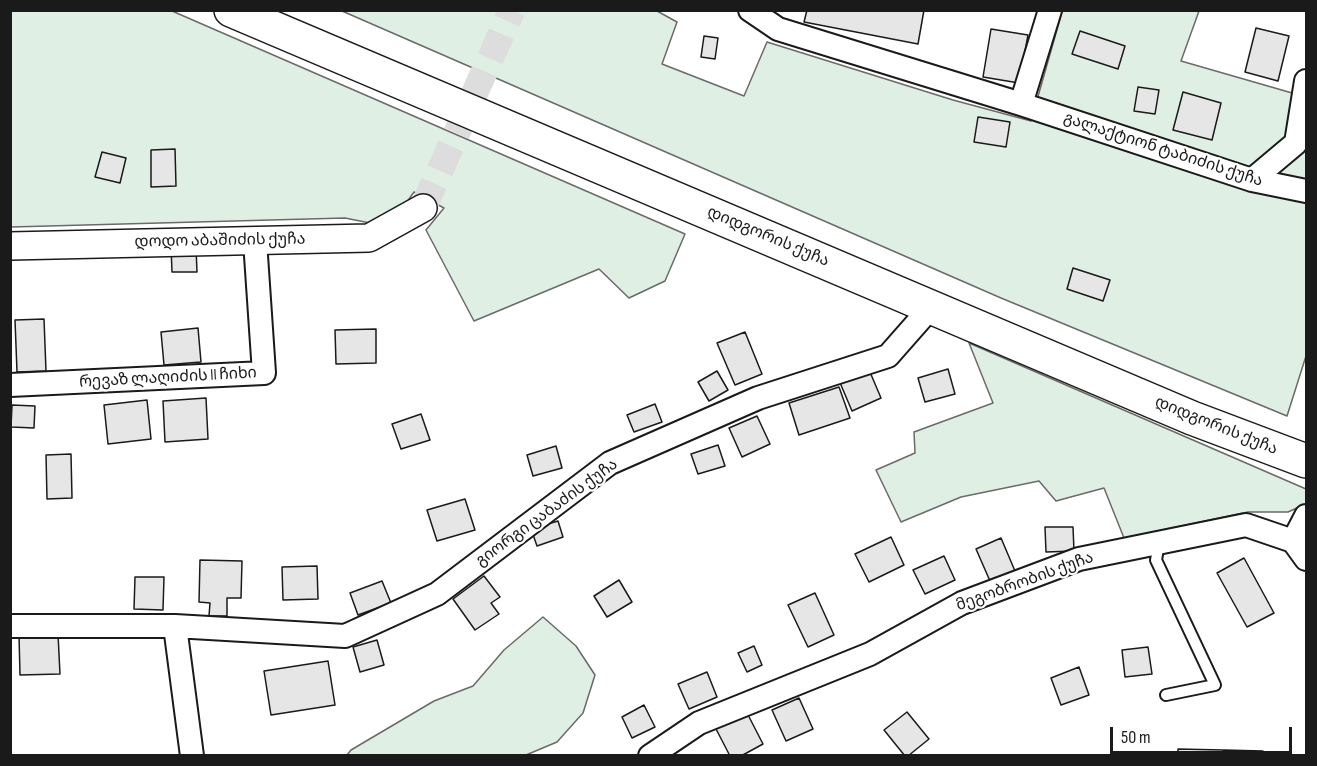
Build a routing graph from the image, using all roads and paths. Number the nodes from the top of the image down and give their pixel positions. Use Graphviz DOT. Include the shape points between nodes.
graph roads {
  1 [pos="231,10"];
  2 [pos="750,10"];
  3 [pos="1050,10"];
  4 [pos="1306,81"];
  5 [pos="1021,104"];
  6 [pos="1252,180"];
  7 [pos="1306,191"];
  8 [pos="423,208"];
  9 [pos="255,241"];
  10 [pos="10,246"];
  11 [pos="932,306"];
  12 [pos="10,385"];
  13 [pos="1306,461"];
  14 [pos="1306,516"];
  15 [pos="1159,543"];
  16 [pos="1300,550"];
  17 [pos="10,626"];
  18 [pos="175,626"];
  19 [pos="1166,694"];
  20 [pos="192,756"];
  21 [pos="650,756"];
  1 -- 11 [label="highway, დიდგორის ქუჩა"];
  2 -- 5 [label="street, გალაქტიონ ტაბიძის ქუჩა" via="778,29"];
  3 -- 5 [label="street"];
  4 -- 6 [label="street" via="1296,143"];
  5 -- 6 [label="street, გალაქტიონ ტაბიძის ქუჩა"];
  6 -- 7 [label="street, გალაქტიონ ტაბიძის ქუჩა"];
  8 -- 9 [label="street, დოდო აბაშიძის ქუჩა" via="369,238"];
  9 -- 10 [label="street, დოდო აბაშიძის ქუჩა"];
  9 -- 12 [label="street, რევაზ ლაღიძის II ჩიხი" via="264,373"];
  11 -- 13 [label="highway, დიდგორის ქუჩა" via="1192,418"];
  11 -- 18 [label="street, გიორგი ცაბაძის ქუჩა" via="888,356 758,398 610,463 437,594 345,636"];
  14 -- 16 [label="street, მეგობრობის ქუჩა"];
  15 -- 16 [label="street, მეგობრობის ქუჩა" via="1246,525"];
  15 -- 19 [label="lane" via="1156,560 1215,685"];
  15 -- 21 [label="street, მეგობრობის ქუჩა" via="1079,559 962,603 870,654 699,723"];
  17 -- 18 [label="street, გიორგი ცაბაძის ქუჩა"];
  18 -- 20 [label="street"];
}
